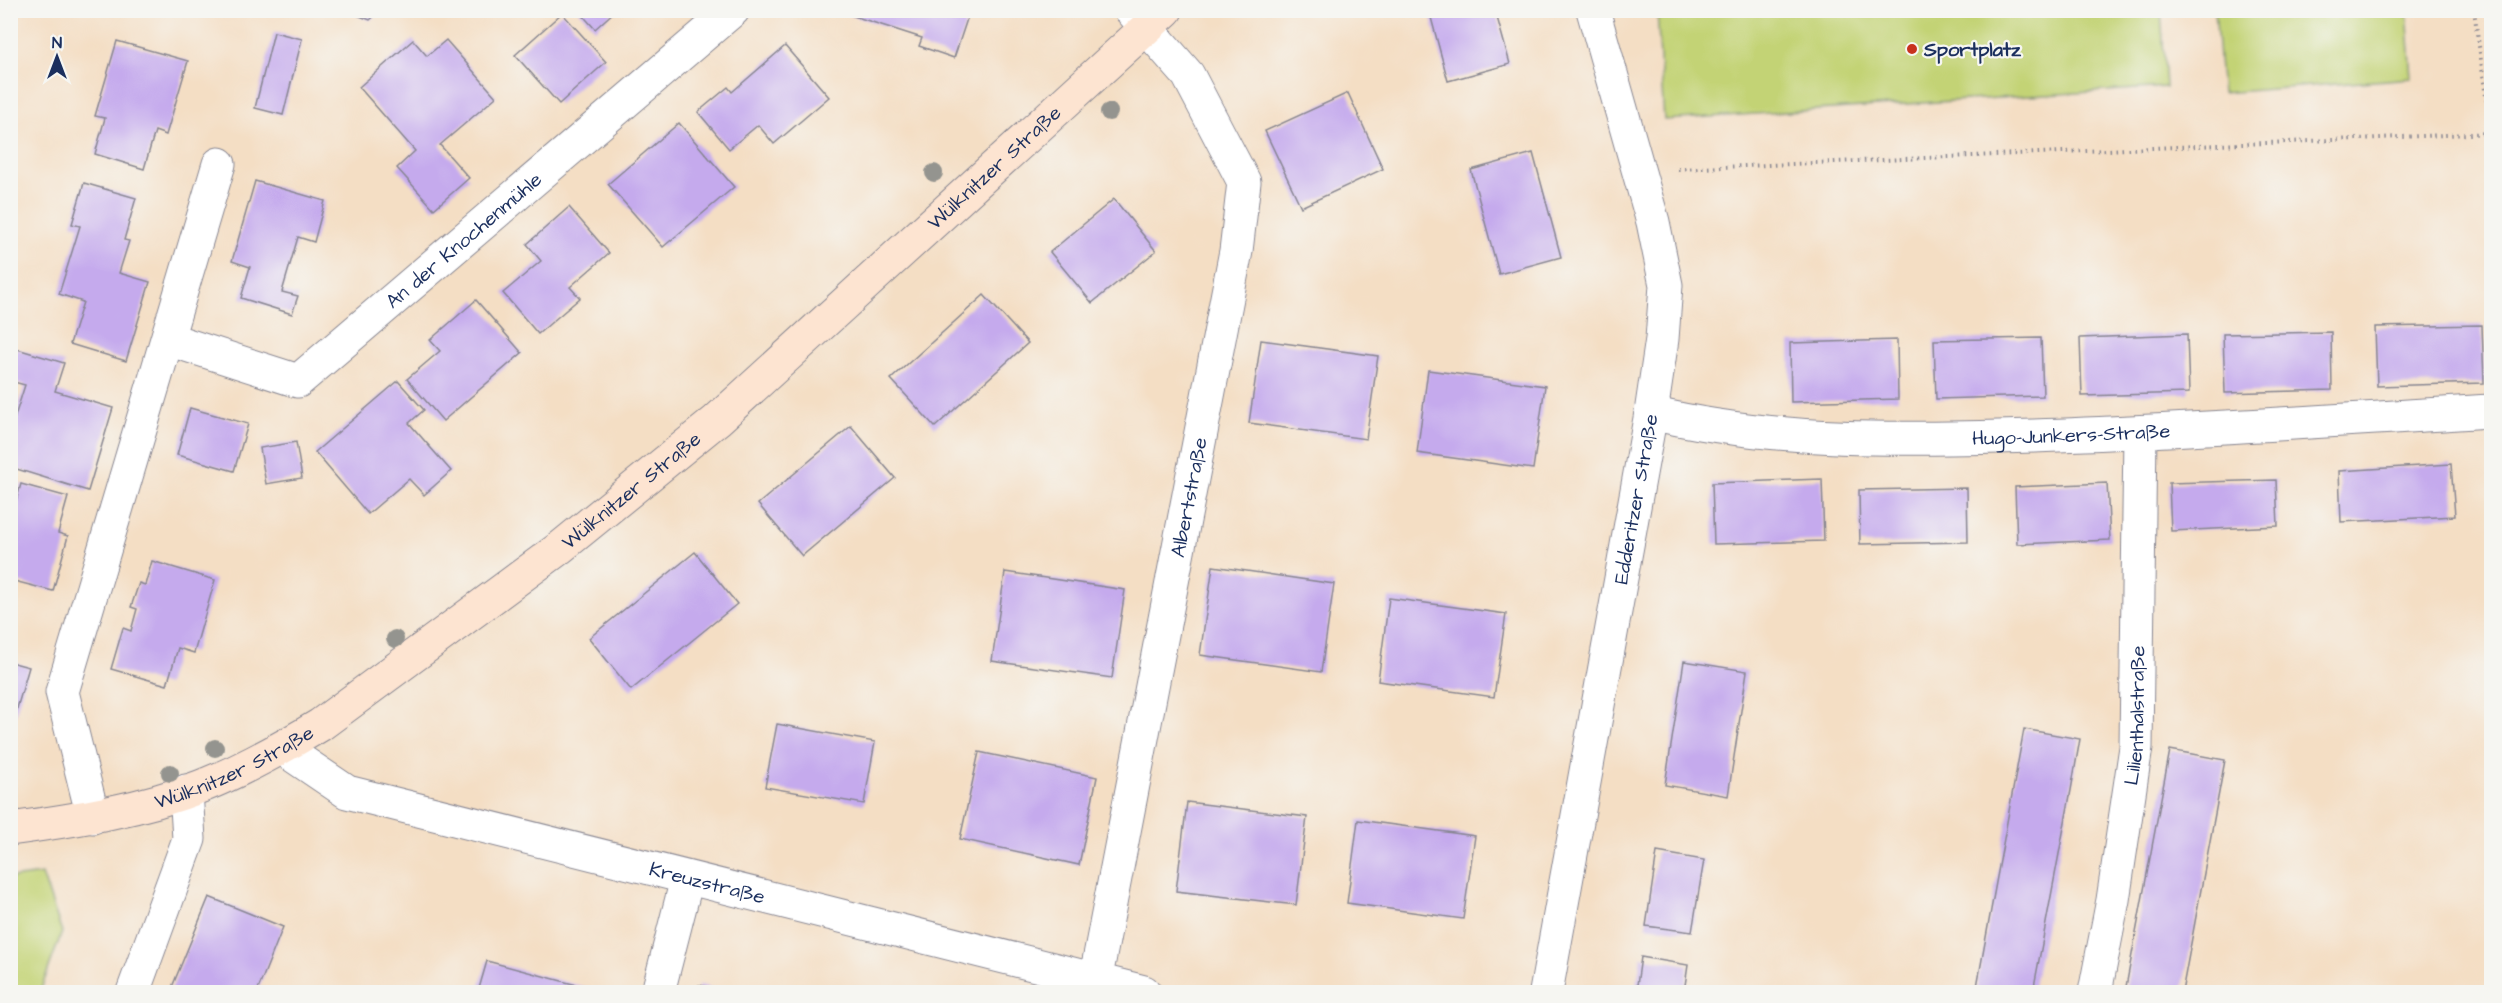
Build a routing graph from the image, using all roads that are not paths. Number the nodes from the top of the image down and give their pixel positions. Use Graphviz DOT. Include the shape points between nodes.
graph roads {
  1 [pos="733,10"];
  2 [pos="1593,10"];
  3 [pos="1148,16"];
  4 [pos="219,164"];
  5 [pos="168,339"];
  6 [pos="2492,411"];
  7 [pos="1651,413"];
  8 [pos="2140,433"];
  9 [pos="282,748"];
  10 [pos="186,791"];
  11 [pos="93,817"];
  12 [pos="10,829"];
  13 [pos="687,879"];
  14 [pos="1095,987"];
  15 [pos="133,993"];
  16 [pos="658,993"];
  17 [pos="1144,993"];
  18 [pos="1546,993"];
  19 [pos="2095,993"];
  1 -- 5 [label="street, An der Knochenmühle" via="298,381"];
  2 -- 7 [label="street, Edderitzer Straße" via="1653,222 1666,285"];
  3 -- 9 [label="street, Wülknitzer Straße" via="717,420 561,547 320,725"];
  3 -- 14 [label="street, Albertstraße" via="1188,75 1244,183 1236,251"];
  4 -- 5 [label="street"];
  5 -- 11 [label="street" via="62,692"];
  6 -- 8 [label="street, Hugo-Junkers-Straße"];
  7 -- 8 [label="street, Hugo-Junkers-Straße" via="1691,423 1788,435 1947,439"];
  7 -- 18 [label="street, Edderitzer Straße"];
  8 -- 19 [label="street, Lilienthalstraße" via="2136,747"];
  9 -- 10 [label="street, Wülknitzer Straße"];
  9 -- 13 [label="street, Kreuzstraße" via="347,792"];
  10 -- 11 [label="street, Wülknitzer Straße"];
  10 -- 15 [label="street" via="189,839"];
  11 -- 12 [label="street, Wülknitzer Straße"];
  13 -- 14 [label="street, Kreuzstraße"];
  13 -- 16 [label="street"];
  14 -- 17 [label="street, Kreuzstraße"];
}
